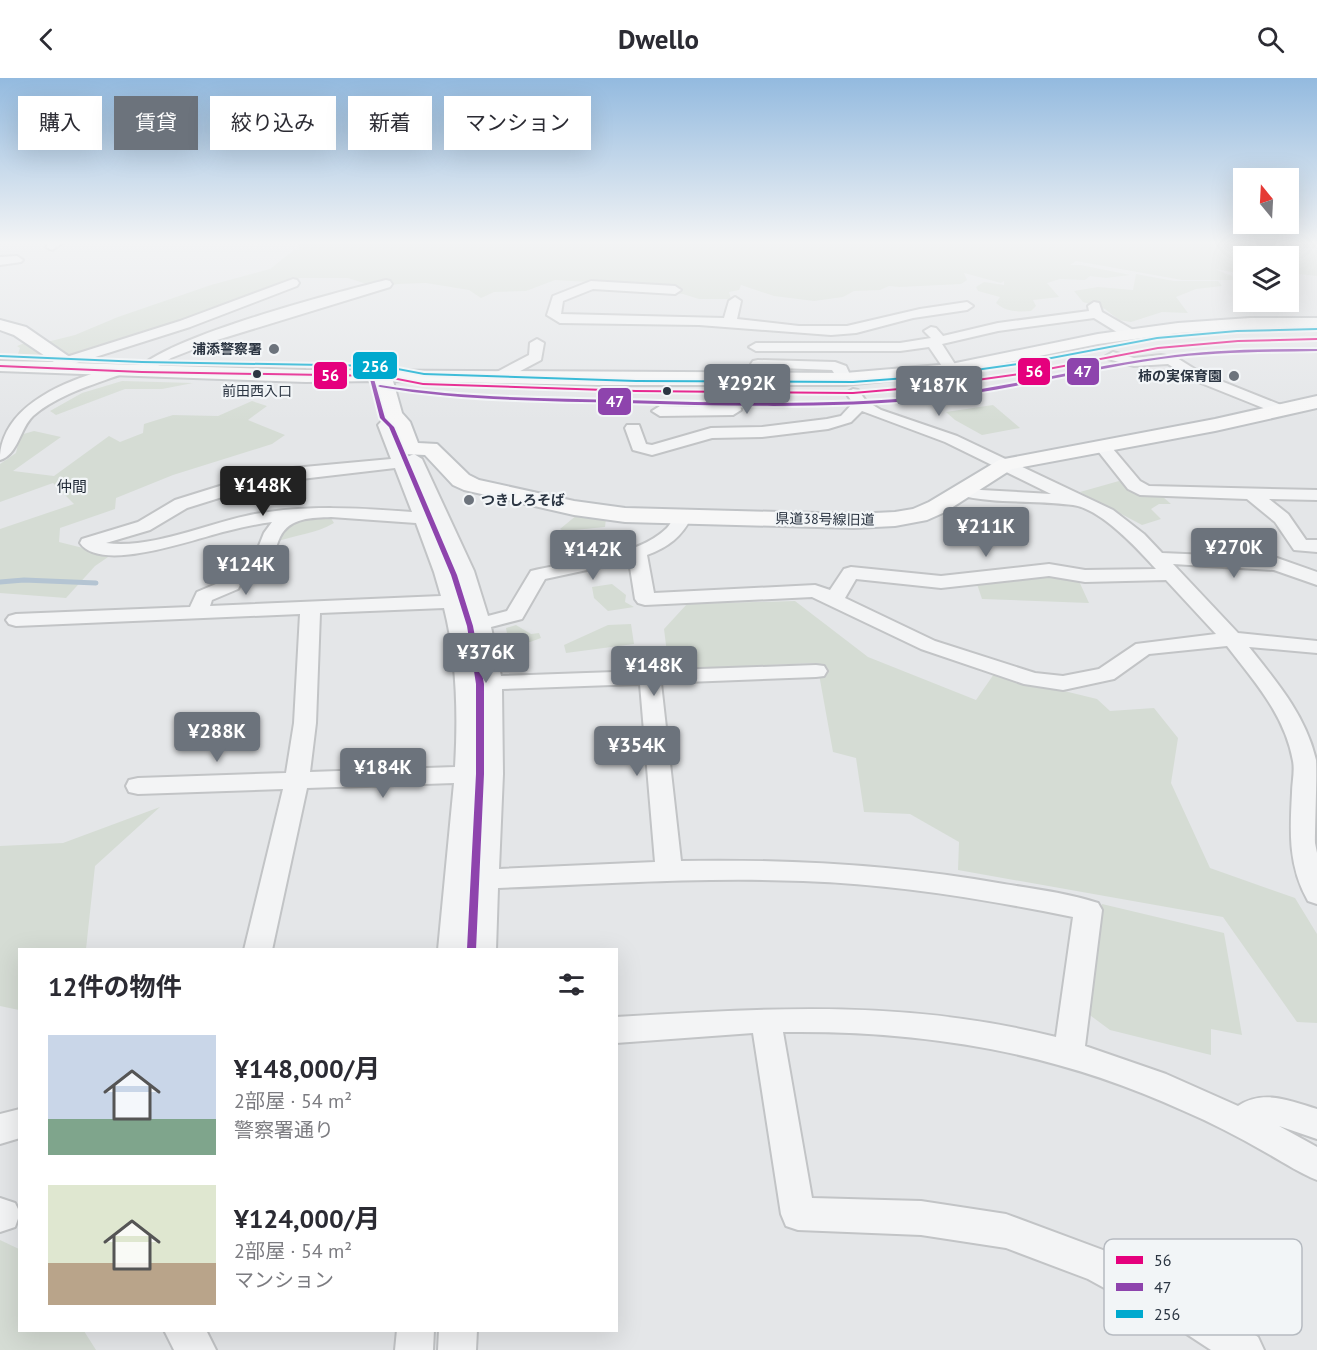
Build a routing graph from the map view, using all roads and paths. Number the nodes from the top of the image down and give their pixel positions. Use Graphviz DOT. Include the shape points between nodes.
graph roads {
  1 [pos="242,302"];
  2 [pos="321,302"];
  3 [pos="556,302"];
  4 [pos="735,302"];
  5 [pos="967,306"];
  6 [pos="912,314"];
  7 [pos="730,322"];
  8 [pos="1317,323"];
  9 [pos="0,325"];
  10 [pos="764,327"];
  11 [pos="1130,334"];
  12 [pos="1317,339"];
  13 [pos="935,342"];
  14 [pos="537,343"];
  15 [pos="756,347"];
  16 [pos="1113,356"];
  17 [pos="62,365"];
  18 [pos="1,366"];
  19 [pos="951,369"];
  20 [pos="117,371"];
  21 [pos="142,372"];
  22 [pos="759,372"];
  23 [pos="382,376"];
  24 [pos="500,376"];
  25 [pos="853,392"];
  26 [pos="732,393"];
  27 [pos="1317,402"];
  28 [pos="1281,410"];
  29 [pos="660,411"];
  30 [pos="394,416"];
  31 [pos="633,428"];
  32 [pos="1102,446"];
  33 [pos="0,455"];
  34 [pos="405,457"];
  35 [pos="1006,464"];
  36 [pos="964,491"];
  37 [pos="1250,492"];
  38 [pos="1317,495"];
  39 [pos="1082,501"];
  40 [pos="297,514"];
  41 [pos="683,516"];
  42 [pos="423,518"];
  43 [pos="144,526"];
  44 [pos="158,544"];
  45 [pos="1317,546"];
  46 [pos="637,553"];
  47 [pos="1157,558"];
  48 [pos="1172,574"];
  49 [pos="1317,579"];
  50 [pos="832,600"];
  51 [pos="463,601"];
  52 [pos="310,608"];
  53 [pos="197,613"];
  54 [pos="16,620"];
  55 [pos="480,624"];
  56 [pos="1233,639"];
  57 [pos="1317,647"];
  58 [pos="816,671"];
  59 [pos="650,678"];
  60 [pos="491,683"];
  61 [pos="467,775"];
  62 [pos="297,781"];
  63 [pos="138,786"];
  64 [pos="669,872"];
  65 [pos="487,879"];
  66 [pos="1317,894"];
  67 [pos="258,948"];
  68 [pos="452,948"];
  69 [pos="482,948"];
  70 [pos="766,1021"];
  71 [pos="618,1029"];
  72 [pos="1069,1055"];
  73 [pos="1240,1122"];
  74 [pos="18,1124"];
  75 [pos="1317,1124"];
  76 [pos="0,1129"];
  77 [pos="1317,1165"];
  78 [pos="1104,1268"];
  79 [pos="184,1332"];
  80 [pos="416,1332"];
  81 [pos="458,1332"];
  82 [pos="1222,1335"];
  83 [pos="197,1350"];
  84 [pos="414,1350"];
  85 [pos="457,1350"];
  86 [pos="1245,1350"];
  1 -- 17 [label="street"];
  2 -- 21 [label="street" via="262,319 169,354"];
  3 -- 7 [label="street" via="554,315 560,319"];
  4 -- 7 [label="street"];
  5 -- 6 [label="street"];
  6 -- 10 [label="street" via="875,326 845,330"];
  6 -- 13 [label="street" via="936,335"];
  7 -- 10 [label="street"];
  8 -- 11 [label="main road" via="1227,324"];
  9 -- 17 [label="main road" via="20,331"];
  10 -- 15 [label="street"];
  11 -- 13 [label="street" via="1095,310"];
  11 -- 19 [label="main road"];
  12 -- 16 [label="main road" via="1194,344"];
  13 -- 15 [label="street" via="887,348"];
  13 -- 19 [label="street"];
  14 -- 24 [label="street" via="536,357"];
  15 -- 22 [label="street"];
  16 -- 25 [label="main road" via="972,381"];
  16 -- 28 [label="street" via="1134,362 1172,361 1196,376"];
  17 -- 18 [label="main road"];
  17 -- 20 [label="main road"];
  19 -- 25 [label="main road"];
  20 -- 21 [label="main road"];
  20 -- 33 [label="street" via="48,400 28,414"];
  21 -- 23 [label="main road"];
  22 -- 24 [label="main road"];
  22 -- 25 [label="main road"];
  23 -- 24 [label="main road"];
  23 -- 26 [label="main road" via="423,384"];
  23 -- 30 [label="main road"];
  25 -- 26 [label="main road"];
  25 -- 31 [label="street" via="846,419 828,424 711,433 652,450 639,447"];
  25 -- 35 [label="street" via="893,421 951,439"];
  26 -- 29 [label="street" via="733,410 728,412"];
  27 -- 28 [label="main road, 県道38号線旧道"];
  28 -- 32 [label="main road, 県道38号線旧道"];
  30 -- 34 [label="street" via="386,425"];
  32 -- 35 [label="main road, 県道38号線旧道"];
  32 -- 37 [label="street" via="1134,486 1146,491"];
  34 -- 41 [label="main road, 県道38号線旧道" via="430,448 461,480 472,485 604,513"];
  34 -- 42 [label="street"];
  34 -- 43 [label="street" via="264,478 181,504"];
  34 -- 51 [label="street" via="460,561"];
  35 -- 36 [label="main road, 県道38号線旧道"];
  35 -- 39 [label="street"];
  36 -- 39 [label="street"];
  36 -- 41 [label="main road, 県道38号線旧道" via="919,514 895,519"];
  37 -- 38 [label="street"];
  37 -- 45 [label="street" via="1282,518 1301,546"];
  39 -- 47 [label="street" via="1124,525"];
  40 -- 42 [label="street" via="334,512"];
  40 -- 44 [label="street" via="227,525"];
  40 -- 53 [label="street" via="286,519 270,536 266,551 243,559 231,585 204,596"];
  41 -- 46 [label="street" via="678,531"];
  42 -- 51 [label="street" via="444,572"];
  43 -- 44 [label="street"];
  43 -- 44 [label="street" via="89,543 113,549"];
  46 -- 50 [label="street" via="645,599 815,591"];
  46 -- 55 [label="street" via="538,575 515,615"];
  47 -- 48 [label="street"];
  47 -- 49 [label="street" via="1277,564"];
  48 -- 50 [label="street" via="1085,576 1049,570 940,582 851,573"];
  48 -- 56 [label="street"];
  50 -- 56 [label="street" via="960,657 1032,679 1063,683 1106,674 1143,648"];
  51 -- 52 [label="street"];
  51 -- 55 [label="street"];
  51 -- 61 [label="street"];
  52 -- 53 [label="street"];
  52 -- 62 [label="street" via="305,723"];
  53 -- 54 [label="street"];
  55 -- 60 [label="street"];
  56 -- 57 [label="street"];
  56 -- 66 [label="street" via="1290,717 1305,762 1302,843 1309,878"];
  58 -- 59 [label="street"];
  59 -- 60 [label="street"];
  59 -- 64 [label="street"];
  60 -- 65 [label="street"];
  61 -- 62 [label="street"];
  61 -- 68 [label="street"];
  62 -- 63 [label="street"];
  62 -- 67 [label="street"];
  64 -- 65 [label="street"];
  64 -- 72 [label="street" via="850,874 964,886 1088,910"];
  65 -- 69 [label="street"];
  70 -- 71 [label="street"];
  70 -- 72 [label="street" via="924,1026 980,1033"];
  70 -- 78 [label="street" via="798,1215 921,1218 1006,1231"];
  72 -- 73 [label="street" via="1171,1091"];
  73 -- 75 [label="street" via="1258,1110 1281,1112"];
  73 -- 77 [label="street"];
  74 -- 76 [label="street"];
  79 -- 83 [label="street"];
  80 -- 84 [label="street"];
  81 -- 85 [label="street"];
  82 -- 86 [label="street"];
}
